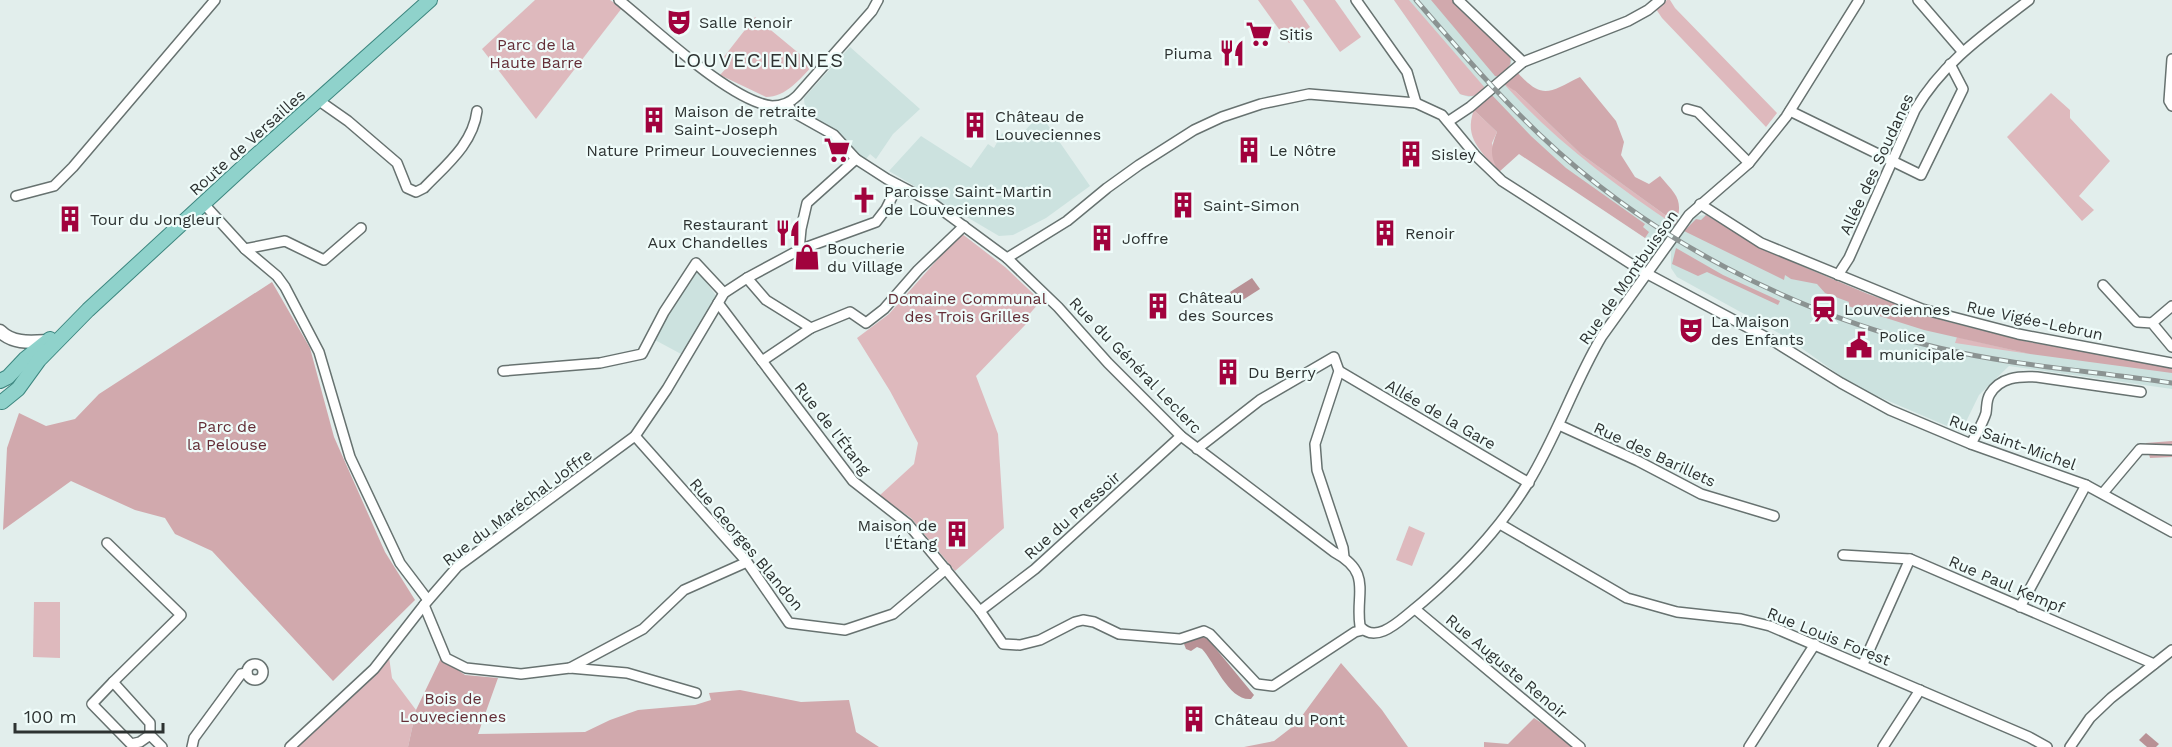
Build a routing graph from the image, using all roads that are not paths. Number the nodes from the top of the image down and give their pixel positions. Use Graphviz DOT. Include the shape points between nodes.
graph roads {
  1 [pos="215,0"];
  2 [pos="430,0"];
  3 [pos="619,0"];
  4 [pos="878,0"];
  5 [pos="1356,0"];
  6 [pos="1458,0"];
  7 [pos="1660,0"];
  8 [pos="1859,0"];
  9 [pos="1918,0"];
  10 [pos="2029,0"];
  11 [pos="1962,51"];
  12 [pos="2172,59"];
  13 [pos="1523,63"];
  14 [pos="1950,64"];
  15 [pos="318,100"];
  16 [pos="1416,103"];
  17 [pos="787,104"];
  18 [pos="2172,106"];
  19 [pos="1687,109"];
  20 [pos="477,111"];
  21 [pos="1790,111"];
  22 [pos="1449,121"];
  23 [pos="856,159"];
  24 [pos="1892,161"];
  25 [pos="1749,163"];
  26 [pos="898,185"];
  27 [pos="16,196"];
  28 [pos="203,203"];
  29 [pos="1700,204"];
  30 [pos="964,226"];
  31 [pos="361,228"];
  32 [pos="245,249"];
  33 [pos="800,250"];
  34 [pos="1007,258"];
  35 [pos="1648,273"];
  36 [pos="1838,275"];
  37 [pos="747,278"];
  38 [pos="2103,285"];
  39 [pos="724,293"];
  40 [pos="718,303"];
  41 [pos="2172,306"];
  42 [pos="87,310"];
  43 [pos="2152,323"];
  44 [pos="811,328"];
  45 [pos="0,331"];
  46 [pos="48,341"];
  47 [pos="2172,347"];
  48 [pos="762,360"];
  49 [pos="2172,363"];
  50 [pos="503,371"];
  51 [pos="1339,371"];
  52 [pos="0,381"];
  53 [pos="2141,392"];
  54 [pos="1,400"];
  55 [pos="1559,425"];
  56 [pos="635,436"];
  57 [pos="1181,436"];
  58 [pos="1971,444"];
  59 [pos="1197,449"];
  60 [pos="2172,450"];
  61 [pos="1528,483"];
  62 [pos="2086,485"];
  63 [pos="2103,493"];
  64 [pos="1774,516"];
  65 [pos="1500,524"];
  66 [pos="2172,532"];
  67 [pos="107,543"];
  68 [pos="1843,555"];
  69 [pos="1344,557"];
  70 [pos="1910,559"];
  71 [pos="747,562"];
  72 [pos="946,569"];
  73 [pos="426,603"];
  74 [pos="2020,607"];
  75 [pos="1414,609"];
  76 [pos="980,611"];
  77 [pos="1363,630"];
  78 [pos="1815,644"];
  79 [pos="2172,650"];
  80 [pos="1863,664"];
  81 [pos="2154,664"];
  82 [pos="570,668"];
  83 [pos="247,673"];
  84 [pos="113,682"];
  85 [pos="1920,690"];
  86 [pos="696,693"];
  87 [pos="150,735"];
  88 [pos="162,747"];
  89 [pos="192,747"];
  90 [pos="290,747"];
  91 [pos="1580,747"];
  92 [pos="1749,747"];
  93 [pos="1883,747"];
  94 [pos="2047,747"];
  95 [pos="2070,747"];
  1 -- 27 [label="street" via="54,186"];
  2 -- 15 [label="main road, Route de Versailles"];
  3 -- 17 [label="street" via="720,83 765,104"];
  4 -- 17 [label="street" via="833,56"];
  5 -- 16 [label="street" via="1407,72"];
  6 -- 13 [label="street"];
  7 -- 13 [label="street" via="1628,21"];
  8 -- 21 [label="street, Rue de Montbuisson"];
  9 -- 11 [label="street"];
  10 -- 11 [label="street, Allée des Soudanes"];
  11 -- 14 [label="street, Allée des Soudanes"];
  12 -- 18 [label="street"];
  13 -- 22 [label="street"];
  14 -- 24 [label="street, Allée des Soudanes" via="1915,110"];
  14 -- 24 [label="street" via="1963,89 1921,175"];
  15 -- 20 [label="street" via="397,163 406,188 416,192 465,145"];
  15 -- 28 [label="main road, Route de Versailles"];
  16 -- 22 [label="street, Rue Saint-Michel"];
  16 -- 34 [label="street, Rue Saint-Michel" via="1309,94 1222,117 1139,165 1067,221"];
  17 -- 23 [label="street, Rue du Général Leclerc" via="793,112 834,135"];
  19 -- 25 [label="street" via="1698,112"];
  21 -- 24 [label="street"];
  21 -- 25 [label="street, Rue de Montbuisson"];
  22 -- 35 [label="street, Rue Saint-Michel" via="1502,182"];
  23 -- 26 [label="street, Rue du Général Leclerc"];
  23 -- 33 [label="street" via="807,202"];
  24 -- 36 [label="street, Allée des Soudanes"];
  25 -- 29 [label="street, Rue de Montbuisson"];
  26 -- 30 [label="street, Rue du Général Leclerc"];
  26 -- 33 [label="street" via="876,222"];
  28 -- 32 [label="street"];
  28 -- 42 [label="main road, Route de Versailles"];
  29 -- 35 [label="street, Rue de Montbuisson"];
  29 -- 36 [label="street, Rue Vigée-Lebrun" via="1761,243"];
  30 -- 34 [label="street, Rue du Général Leclerc"];
  30 -- 44 [label="street" via="866,323 850,312"];
  31 -- 32 [label="street" via="324,260 285,241"];
  32 -- 73 [label="street" via="285,287 319,352 350,457 400,563"];
  33 -- 37 [label="street"];
  34 -- 57 [label="street, Rue du Général Leclerc"];
  35 -- 55 [label="street, Rue de Montbuisson" via="1591,355"];
  35 -- 58 [label="street, Rue Saint-Michel" via="1890,410"];
  36 -- 49 [label="street, Rue Vigée-Lebrun" via="1922,309 1986,326"];
  37 -- 39 [label="street"];
  37 -- 44 [label="street" via="766,300"];
  38 -- 43 [label="street" via="2137,322"];
  39 -- 40 [label="street, Rue du Maréchal Joffre"];
  39 -- 50 [label="street" via="696,263 642,354 600,363"];
  40 -- 48 [label="street, Rue de l'Étang"];
  40 -- 56 [label="street, Rue du Maréchal Joffre"];
  41 -- 43 [label="street"];
  42 -- 46 [label="main road, Route de Versailles"];
  42 -- 54 [label="main road, Route de Versailles" via="39,360 18,389"];
  43 -- 47 [label="street"];
  44 -- 48 [label="street"];
  45 -- 46 [label="main road" via="12,340"];
  46 -- 52 [label="main road, Route de Versailles"];
  48 -- 72 [label="street, Rue de l'Étang" via="853,481 905,520"];
  51 -- 59 [label="street" via="1334,357 1260,400"];
  51 -- 61 [label="street, Allée de la Gare"];
  51 -- 69 [label="street" via="1315,444 1317,470"];
  53 -- 58 [label="street" via="2037,376 2006,380 1990,394 1986,414"];
  55 -- 61 [label="street, Rue de Montbuisson"];
  55 -- 64 [label="street, Rue des Barillets" via="1701,494"];
  56 -- 71 [label="street, Rue Georges Blandon"];
  56 -- 73 [label="street, Rue du Maréchal Joffre" via="457,567"];
  57 -- 59 [label="street, Rue du Général Leclerc"];
  57 -- 76 [label="street, Rue du Pressoir" via="1035,570"];
  58 -- 62 [label="street, Rue Saint-Michel"];
  59 -- 69 [label="street, Rue du Général Leclerc"];
  60 -- 63 [label="street" via="2140,449"];
  61 -- 65 [label="street, Rue de Montbuisson"];
  62 -- 63 [label="street, Rue Saint-Michel"];
  62 -- 74 [label="street"];
  63 -- 66 [label="street, Rue Saint-Michel"];
  65 -- 75 [label="street, Rue de Montbuisson"];
  65 -- 78 [label="street, Rue Louis Forest" via="1627,598 1677,612 1770,626"];
  67 -- 84 [label="street" via="181,615"];
  68 -- 70 [label="street, Rue Paul Kempf"];
  69 -- 77 [label="street, Rue du Général Leclerc" via="1359,578 1359,621"];
  70 -- 74 [label="street, Rue Paul Kempf"];
  70 -- 80 [label="street"];
  71 -- 72 [label="street, Rue Georges Blandon" via="789,623 845,630 893,614"];
  71 -- 82 [label="street" via="684,590 643,629"];
  72 -- 76 [label="street, Rue de l'Étang"];
  73 -- 82 [label="street" via="446,658 466,668 521,674"];
  73 -- 90 [label="street, Rue du Maréchal Joffre" via="374,669"];
  74 -- 81 [label="street, Rue Paul Kempf"];
  75 -- 77 [label="street" via="1390,628 1375,633"];
  75 -- 91 [label="street, Rue Auguste Renoir"];
  76 -- 77 [label="street, Rue de l'Étang" via="1003,644 1040,640 1083,621 1129,635 1180,639 1204,631 1257,684 1273,686"];
  78 -- 80 [label="street, Rue Louis Forest"];
  78 -- 92 [label="street"];
  79 -- 81 [label="street"];
  80 -- 85 [label="street, Rue Louis Forest"];
  81 -- 95 [label="street" via="2090,718"];
  82 -- 86 [label="street" via="627,673"];
  83 -- 89 [label="street" via="241,674 194,738"];
  84 -- 87 [label="street" via="150,723"];
  84 -- 87 [label="street" via="92,704 132,744"];
  85 -- 93 [label="street"];
  85 -- 94 [label="street, Rue Louis Forest"];
  87 -- 88 [label="street"];
}
